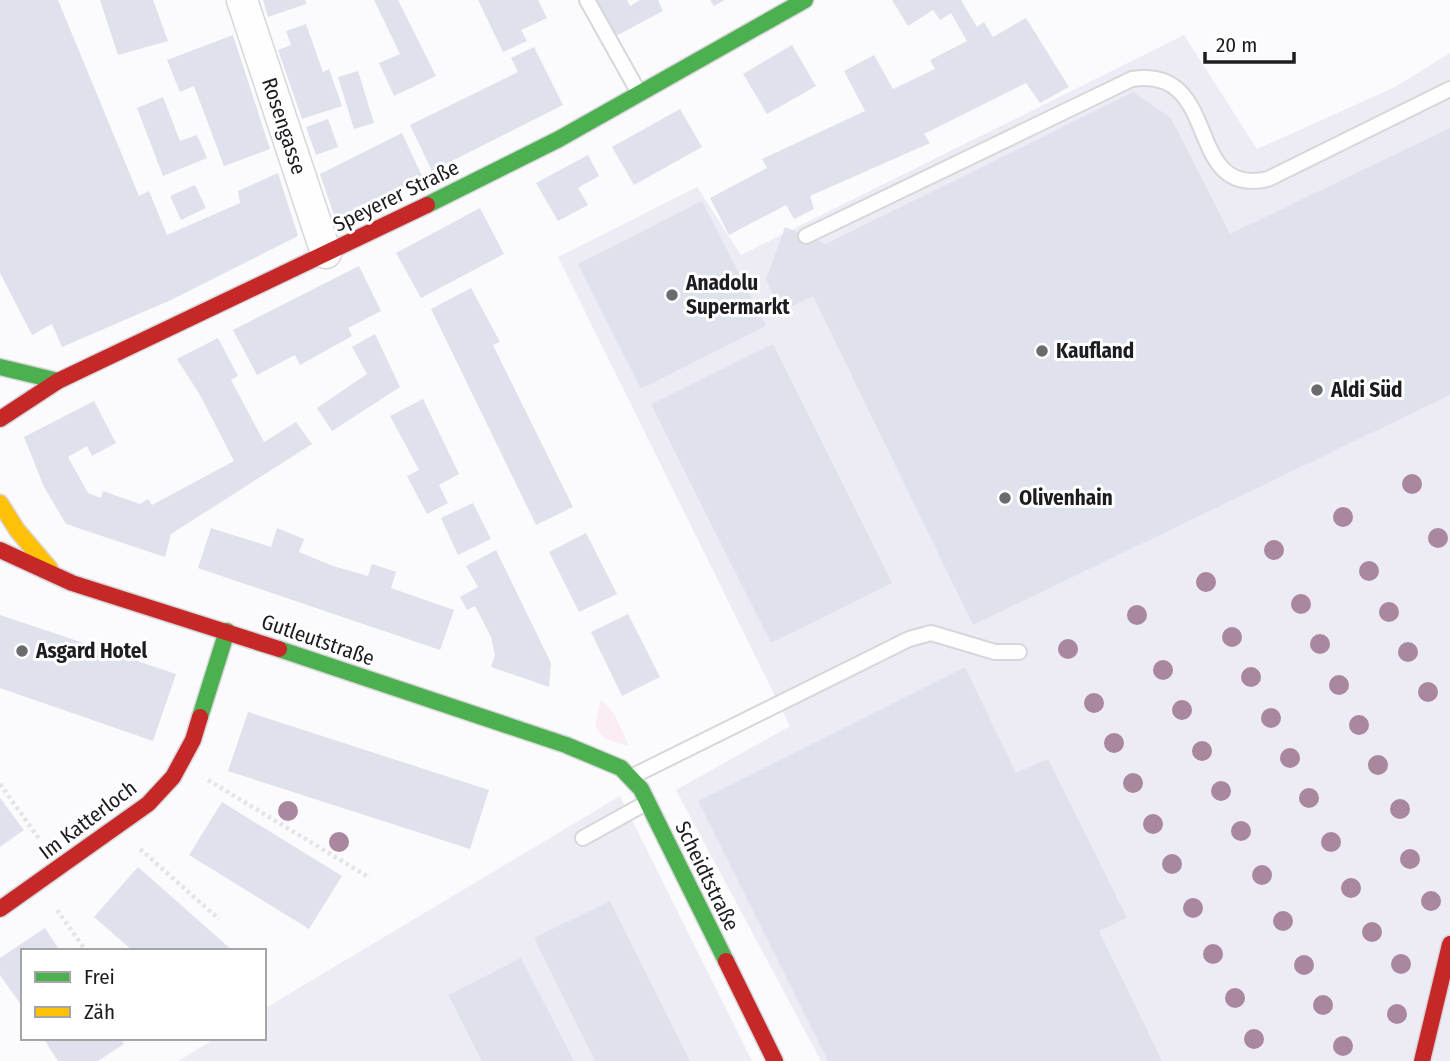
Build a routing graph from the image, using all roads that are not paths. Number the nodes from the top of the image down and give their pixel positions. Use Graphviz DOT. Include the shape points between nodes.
graph roads {
  1 [pos="242,0"];
  2 [pos="587,0"];
  3 [pos="805,0"];
  4 [pos="1450,89"];
  5 [pos="640,95"];
  6 [pos="806,236"];
  7 [pos="326,253"];
  8 [pos="0,367"];
  9 [pos="58,382"];
  10 [pos="0,419"];
  11 [pos="0,503"];
  12 [pos="2,552"];
  13 [pos="56,576"];
  14 [pos="226,631"];
  15 [pos="1019,652"];
  16 [pos="566,745"];
  17 [pos="632,777"];
  18 [pos="648,803"];
  19 [pos="583,838"];
  20 [pos="0,909"];
  21 [pos="1450,944"];
  22 [pos="775,1061"];
  23 [pos="1422,1061"];
  1 -- 7 [label="street, Rosengasse"];
  2 -- 5 [label="lane"];
  3 -- 5 [label="street, Speyerer Straße"];
  4 -- 6 [label="lane" via="1268,179 1250,183 1236,181 1221,169 1182,93 1151,76 1132,79"];
  5 -- 7 [label="street, Speyerer Straße"];
  7 -- 9 [label="street, Speyerer Straße"];
  8 -- 9 [label="street"];
  9 -- 10 [label="street, Speyerer Straße"];
  11 -- 13 [label="street"];
  12 -- 13 [label="street, Gutleutstraße"];
  13 -- 14 [label="street, Gutleutstraße"];
  14 -- 16 [label="street, Gutleutstraße"];
  14 -- 20 [label="street, Im Katterloch" via="192,740 179,766 148,804"];
  15 -- 17 [label="lane" via="995,652 931,633 909,639"];
  16 -- 17 [label="street, Scheidtstraße"];
  17 -- 18 [label="street, Scheidtstraße"];
  18 -- 19 [label="lane"];
  18 -- 22 [label="street, Scheidtstraße"];
  21 -- 23 [label="street"];
}
